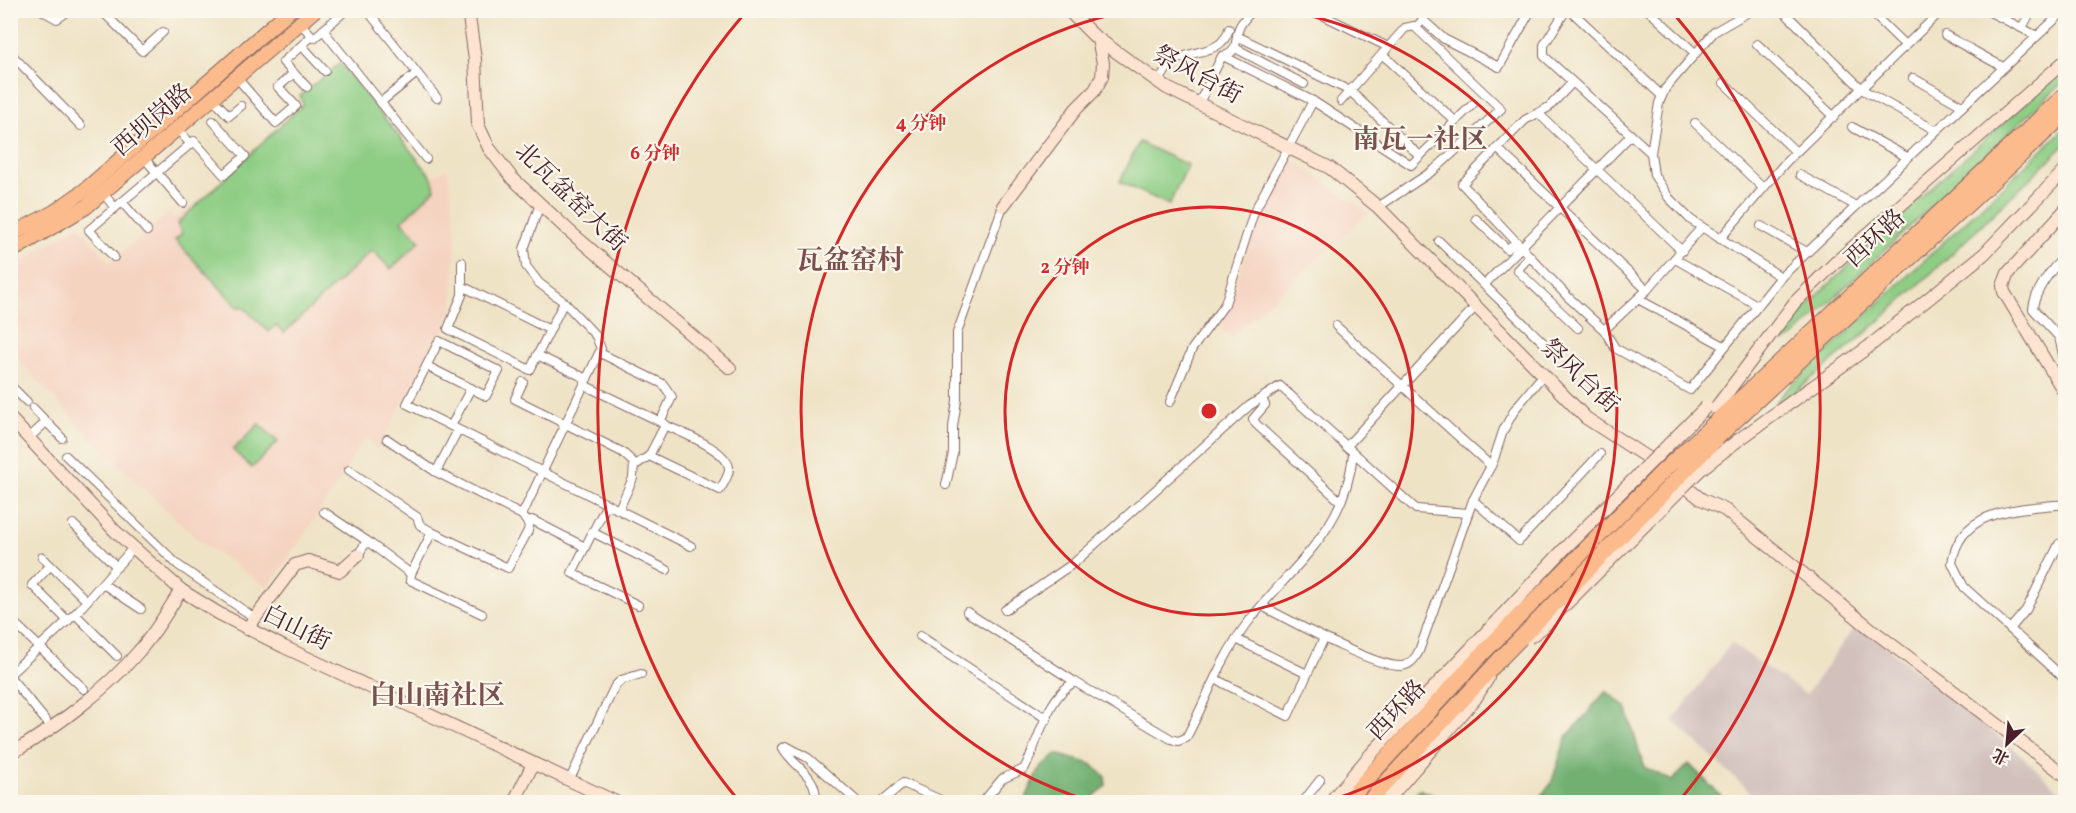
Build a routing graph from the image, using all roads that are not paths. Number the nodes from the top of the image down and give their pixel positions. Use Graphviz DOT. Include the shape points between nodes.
graph roads {
  1 [pos="41,10"];
  2 [pos="70,10"];
  3 [pos="101,10"];
  4 [pos="290,10"];
  5 [pos="315,10"];
  6 [pos="346,10"];
  7 [pos="367,10"];
  8 [pos="468,10"];
  9 [pos="1068,10"];
  10 [pos="1253,10"];
  11 [pos="1312,10"];
  12 [pos="1421,10"];
  13 [pos="1531,10"];
  14 [pos="1568,10"];
  15 [pos="1648,10"];
  16 [pos="1752,10"];
  17 [pos="1782,10"];
  18 [pos="1869,10"];
  19 [pos="1942,10"];
  20 [pos="1986,10"];
  21 [pos="2028,10"];
  22 [pos="2065,10"];
  23 [pos="300,23"];
  24 [pos="1419,24"];
  25 [pos="2022,28"];
  26 [pos="1229,29"];
  27 [pos="323,30"];
  28 [pos="163,32"];
  29 [pos="1945,35"];
  30 [pos="312,36"];
  31 [pos="1237,36"];
  32 [pos="2037,36"];
  33 [pos="1098,39"];
  34 [pos="1757,44"];
  35 [pos="302,46"];
  36 [pos="1906,46"];
  37 [pos="1235,48"];
  38 [pos="1385,51"];
  39 [pos="10,53"];
  40 [pos="1695,53"];
  41 [pos="1225,57"];
  42 [pos="2066,60"];
  43 [pos="2003,67"];
  44 [pos="325,71"];
  45 [pos="294,73"];
  46 [pos="417,73"];
  47 [pos="237,78"];
  48 [pos="1913,78"];
  49 [pos="1159,82"];
  50 [pos="1572,83"];
  51 [pos="1724,83"];
  52 [pos="1304,84"];
  53 [pos="307,87"];
  54 [pos="1863,90"];
  55 [pos="1350,91"];
  56 [pos="2066,94"];
  57 [pos="1662,96"];
  58 [pos="437,98"];
  59 [pos="213,99"];
  60 [pos="1313,101"];
  61 [pos="1341,101"];
  62 [pos="381,102"];
  63 [pos="1199,103"];
  64 [pos="1473,104"];
  65 [pos="241,106"];
  66 [pos="1962,106"];
  67 [pos="1538,113"];
  68 [pos="2066,113"];
  69 [pos="1834,117"];
  70 [pos="213,121"];
  71 [pos="1455,121"];
  72 [pos="1695,123"];
  73 [pos="81,126"];
  74 [pos="1852,127"];
  75 [pos="178,130"];
  76 [pos="1935,130"];
  77 [pos="1631,135"];
  78 [pos="190,144"];
  79 [pos="1290,148"];
  80 [pos="1497,148"];
  81 [pos="1796,152"];
  82 [pos="1652,153"];
  83 [pos="1420,156"];
  84 [pos="1907,157"];
  85 [pos="144,159"];
  86 [pos="426,159"];
  87 [pos="1597,170"];
  88 [pos="2066,170"];
  89 [pos="157,173"];
  90 [pos="116,174"];
  91 [pos="1800,175"];
  92 [pos="1762,187"];
  93 [pos="103,193"];
  94 [pos="183,203"];
  95 [pos="540,204"];
  96 [pos="118,205"];
  97 [pos="1003,206"];
  98 [pos="1856,206"];
  99 [pos="1378,207"];
  100 [pos="1561,209"];
  101 [pos="2066,209"];
  102 [pos="1476,219"];
  103 [pos="1761,226"];
  104 [pos="1702,227"];
  105 [pos="147,231"];
  106 [pos="10,235"];
  107 [pos="1720,238"];
  108 [pos="1439,241"];
  109 [pos="1520,245"];
  110 [pos="1682,251"];
  111 [pos="10,252"];
  112 [pos="1807,252"];
  113 [pos="1530,256"];
  114 [pos="2066,256"];
  115 [pos="114,257"];
  116 [pos="1675,259"];
  117 [pos="462,262"];
  118 [pos="1781,277"];
  119 [pos="1484,285"];
  120 [pos="462,286"];
  121 [pos="1647,290"];
  122 [pos="1638,299"];
  123 [pos="564,302"];
  124 [pos="1757,305"];
  125 [pos="1476,306"];
  126 [pos="1336,326"];
  127 [pos="1578,328"];
  128 [pos="550,330"];
  129 [pos="1604,330"];
  130 [pos="1724,346"];
  131 [pos="1552,351"];
  132 [pos="600,352"];
  133 [pos="537,355"];
  134 [pos="427,366"];
  135 [pos="2066,367"];
  136 [pos="730,368"];
  137 [pos="1543,375"];
  138 [pos="523,382"];
  139 [pos="586,382"];
  140 [pos="10,385"];
  141 [pos="1402,386"];
  142 [pos="471,388"];
  143 [pos="2066,395"];
  144 [pos="1262,398"];
  145 [pos="1170,402"];
  146 [pos="10,418"];
  147 [pos="46,422"];
  148 [pos="1720,422"];
  149 [pos="663,423"];
  150 [pos="566,424"];
  151 [pos="454,428"];
  152 [pos="29,438"];
  153 [pos="62,438"];
  154 [pos="387,439"];
  155 [pos="1349,450"];
  156 [pos="1600,454"];
  157 [pos="66,456"];
  158 [pos="650,456"];
  159 [pos="634,466"];
  160 [pos="1491,466"];
  161 [pos="349,470"];
  162 [pos="436,472"];
  163 [pos="543,472"];
  164 [pos="946,485"];
  165 [pos="1473,500"];
  166 [pos="1340,501"];
  167 [pos="607,504"];
  168 [pos="2066,504"];
  169 [pos="619,509"];
  170 [pos="324,512"];
  171 [pos="1468,513"];
  172 [pos="525,519"];
  173 [pos="73,524"];
  174 [pos="432,532"];
  175 [pos="592,532"];
  176 [pos="367,541"];
  177 [pos="691,546"];
  178 [pos="585,547"];
  179 [pos="2066,547"];
  180 [pos="133,548"];
  181 [pos="358,555"];
  182 [pos="42,557"];
  183 [pos="50,566"];
  184 [pos="117,567"];
  185 [pos="667,570"];
  186 [pos="411,574"];
  187 [pos="103,584"];
  188 [pos="181,590"];
  189 [pos="87,602"];
  190 [pos="638,605"];
  191 [pos="1262,606"];
  192 [pos="141,609"];
  193 [pos="1005,609"];
  194 [pos="967,612"];
  195 [pos="75,614"];
  196 [pos="249,614"];
  197 [pos="482,614"];
  198 [pos="10,619"];
  199 [pos="68,621"];
  200 [pos="248,629"];
  201 [pos="2010,629"];
  202 [pos="920,636"];
  203 [pos="1324,638"];
  204 [pos="1236,639"];
  205 [pos="40,647"];
  206 [pos="1479,648"];
  207 [pos="117,656"];
  208 [pos="1500,659"];
  209 [pos="641,674"];
  210 [pos="1307,674"];
  211 [pos="10,676"];
  212 [pos="1215,679"];
  213 [pos="2066,680"];
  214 [pos="1075,682"];
  215 [pos="1454,684"];
  216 [pos="84,689"];
  217 [pos="1047,719"];
  218 [pos="46,721"];
  219 [pos="10,754"];
  220 [pos="1371,754"];
  221 [pos="532,764"];
  222 [pos="2066,776"];
  223 [pos="1320,780"];
  224 [pos="569,781"];
  225 [pos="514,802"];
  226 [pos="616,802"];
  227 [pos="815,802"];
  228 [pos="858,802"];
  229 [pos="881,802"];
  230 [pos="945,802"];
  231 [pos="983,802"];
  232 [pos="1303,802"];
  233 [pos="1330,802"];
  234 [pos="1346,802"];
  235 [pos="1368,802"];
  236 [pos="1386,802"];
  1 -- 2 [label="street" via="57,19"];
  3 -- 28 [label="street" via="142,51"];
  4 -- 90 [label="main road, 西坝岗路"];
  5 -- 23 [label="main road, 西坝岗路"];
  6 -- 27 [label="street"];
  7 -- 46 [label="street"];
  8 -- 95 [label="main road, 北瓦盆窑大街" via="478,125 489,148"];
  9 -- 33 [label="main road, 祭风台街"];
  10 -- 31 [label="street"];
  11 -- 38 [label="street"];
  12 -- 24 [label="street"];
  13 -- 24 [label="street" via="1499,67"];
  14 -- 50 [label="street" via="1543,50 1544,56"];
  14 -- 57 [label="street"];
  15 -- 40 [label="street"];
  16 -- 40 [label="street" via="1714,32"];
  17 -- 54 [label="street"];
  18 -- 36 [label="street"];
  19 -- 36 [label="street"];
  20 -- 25 [label="street"];
  21 -- 25 [label="street"];
  22 -- 32 [label="street"];
  23 -- 30 [label="street"];
  23 -- 47 [label="main road, 西坝岗路"];
  24 -- 38 [label="street" via="1405,28"];
  24 -- 99 [label="street" via="1501,109 1434,170"];
  25 -- 32 [label="street"];
  26 -- 49 [label="street" via="1216,47 1171,63"];
  27 -- 30 [label="street"];
  27 -- 62 [label="street"];
  29 -- 43 [label="street"];
  30 -- 35 [label="street"];
  31 -- 37 [label="street"];
  31 -- 55 [label="street"];
  32 -- 43 [label="street"];
  33 -- 49 [label="main road, 祭风台街"];
  33 -- 97 [label="main road" via="1103,63 1102,77 1095,90 1076,108"];
  34 -- 69 [label="street"];
  35 -- 44 [label="street"];
  35 -- 45 [label="street" via="284,62"];
  36 -- 54 [label="street"];
  37 -- 41 [label="street"];
  37 -- 52 [label="street"];
  38 -- 55 [label="street"];
  38 -- 71 [label="street"];
  39 -- 73 [label="street"];
  40 -- 57 [label="street"];
  41 -- 60 [label="street"];
  41 -- 63 [label="street" via="1222,56"];
  42 -- 148 [label="main road" via="1836,262 1795,303"];
  43 -- 66 [label="street"];
  45 -- 47 [label="street" via="278,87 296,106 276,123"];
  45 -- 53 [label="street"];
  46 -- 58 [label="street"];
  46 -- 62 [label="street"];
  47 -- 59 [label="main road, 西坝岗路"];
  48 -- 66 [label="street"];
  49 -- 63 [label="main road, 祭风台街"];
  50 -- 67 [label="street"];
  50 -- 77 [label="street"];
  51 -- 81 [label="street"];
  54 -- 69 [label="street"];
  54 -- 76 [label="street"];
  55 -- 61 [label="street"];
  55 -- 83 [label="street"];
  56 -- 148 [label="highway, 西环路"];
  57 -- 82 [label="street"];
  59 -- 65 [label="street" via="228,116"];
  59 -- 75 [label="main road, 西坝岗路"];
  60 -- 79 [label="street"];
  60 -- 83 [label="street" via="1411,165"];
  62 -- 86 [label="street"];
  63 -- 79 [label="main road, 祭风台街"];
  64 -- 71 [label="street"];
  66 -- 76 [label="street"];
  67 -- 80 [label="street" via="1525,120"];
  67 -- 87 [label="street"];
  68 -- 148 [label="highway, 西环路"];
  69 -- 81 [label="street"];
  70 -- 78 [label="street" via="245,156 224,175 194,141"];
  71 -- 83 [label="street"];
  72 -- 92 [label="street"];
  74 -- 84 [label="street"];
  75 -- 78 [label="street"];
  75 -- 85 [label="main road, 西坝岗路"];
  76 -- 84 [label="street"];
  77 -- 82 [label="street"];
  77 -- 87 [label="street"];
  78 -- 89 [label="street"];
  79 -- 99 [label="main road, 祭风台街" via="1330,168"];
  79 -- 145 [label="street" via="1254,212 1225,304 1192,349"];
  80 -- 100 [label="street"];
  80 -- 109 [label="street" via="1462,184"];
  81 -- 92 [label="street"];
  82 -- 104 [label="street" via="1654,175 1659,183"];
  84 -- 98 [label="street"];
  85 -- 89 [label="street"];
  85 -- 90 [label="main road, 西坝岗路"];
  87 -- 100 [label="street"];
  87 -- 110 [label="street"];
  88 -- 148 [label="main road" via="1984,254 1868,348"];
  89 -- 94 [label="street"];
  89 -- 96 [label="street"];
  90 -- 93 [label="main road, 西坝岗路"];
  90 -- 106 [label="main road, 西坝岗路"];
  91 -- 98 [label="street"];
  92 -- 107 [label="street"];
  93 -- 96 [label="street"];
  93 -- 111 [label="main road, 西坝岗路"];
  95 -- 123 [label="street" via="527,236 524,258 530,274"];
  95 -- 136 [label="main road, 北瓦盆窑大街"];
  96 -- 105 [label="street"];
  96 -- 115 [label="street" via="88,230"];
  97 -- 164 [label="street" via="957,333 957,400"];
  98 -- 112 [label="street"];
  99 -- 125 [label="main road, 祭风台街"];
  100 -- 109 [label="street"];
  100 -- 121 [label="street"];
  101 -- 143 [label="main road" via="2008,273 2003,286"];
  102 -- 109 [label="street" via="1507,249"];
  103 -- 112 [label="street"];
  104 -- 107 [label="street"];
  104 -- 110 [label="street"];
  107 -- 118 [label="street"];
  108 -- 119 [label="street"];
  109 -- 113 [label="street"];
  109 -- 119 [label="street"];
  110 -- 116 [label="street"];
  112 -- 118 [label="street"];
  113 -- 127 [label="street" via="1517,270"];
  113 -- 129 [label="street"];
  114 -- 135 [label="street" via="2039,290 2033,309 2059,337"];
  116 -- 121 [label="street"];
  116 -- 124 [label="street"];
  117 -- 120 [label="street"];
  118 -- 124 [label="street"];
  119 -- 131 [label="street"];
  120 -- 128 [label="street"];
  120 -- 133 [label="street" via="448,329 530,370"];
  121 -- 122 [label="street"];
  122 -- 129 [label="street"];
  122 -- 130 [label="street"];
  123 -- 128 [label="street"];
  123 -- 132 [label="street" via="596,336"];
  124 -- 130 [label="street"];
  125 -- 137 [label="main road, 祭风台街"];
  125 -- 141 [label="street"];
  126 -- 141 [label="street"];
  128 -- 133 [label="street"];
  129 -- 130 [label="street" via="1615,348 1690,390"];
  132 -- 139 [label="street"];
  132 -- 149 [label="street" via="663,384 672,397"];
  133 -- 139 [label="street"];
  134 -- 142 [label="street"];
  134 -- 142 [label="street" via="439,341 499,371 486,396"];
  134 -- 151 [label="street" via="407,404"];
  137 -- 160 [label="street" via="1510,418"];
  137 -- 222 [label="main road, 祭风台街" via="1586,418 1647,455 1701,499 1725,510 1871,629"];
  138 -- 150 [label="street" via="515,399"];
  139 -- 149 [label="street"];
  139 -- 150 [label="street"];
  140 -- 147 [label="street"];
  141 -- 155 [label="street"];
  141 -- 160 [label="street"];
  142 -- 151 [label="street"];
  144 -- 155 [label="street" via="1280,386"];
  144 -- 166 [label="street" via="1264,405 1253,419 1256,424"];
  144 -- 193 [label="street" via="1074,563"];
  146 -- 152 [label="main road, 白山街"];
  147 -- 152 [label="street"];
  147 -- 153 [label="street"];
  148 -- 206 [label="highway, 西环路, bridge" via="1663,471"];
  148 -- 208 [label="highway, 西环路, bridge"];
  149 -- 158 [label="street"];
  149 -- 158 [label="street" via="722,453 729,472 720,490"];
  150 -- 159 [label="street" via="622,452"];
  150 -- 163 [label="street"];
  151 -- 162 [label="street"];
  151 -- 163 [label="street"];
  152 -- 180 [label="main road, 白山街"];
  154 -- 162 [label="street"];
  155 -- 166 [label="street" via="1349,480"];
  155 -- 171 [label="street" via="1416,509"];
  156 -- 165 [label="street" via="1519,541"];
  157 -- 196 [label="street" via="178,566"];
  158 -- 159 [label="street"];
  159 -- 169 [label="street" via="633,478"];
  160 -- 165 [label="street"];
  161 -- 174 [label="street" via="417,517 420,525"];
  162 -- 172 [label="street"];
  163 -- 167 [label="street"];
  163 -- 172 [label="street"];
  165 -- 171 [label="street"];
  166 -- 191 [label="street" via="1311,552"];
  167 -- 169 [label="street"];
  167 -- 175 [label="street"];
  168 -- 201 [label="street" via="2004,511 1982,519 1958,539 1952,563 1956,576"];
  169 -- 177 [label="street"];
  170 -- 176 [label="street"];
  171 -- 203 [label="street" via="1419,651 1410,663 1402,666 1379,660"];
  172 -- 174 [label="street" via="528,531 508,568"];
  172 -- 178 [label="street"];
  173 -- 184 [label="street"];
  174 -- 186 [label="street"];
  175 -- 178 [label="street"];
  175 -- 185 [label="street"];
  176 -- 181 [label="street"];
  176 -- 186 [label="street"];
  178 -- 190 [label="street" via="572,573"];
  179 -- 201 [label="street" via="2059,544 2026,610"];
  180 -- 184 [label="street"];
  180 -- 188 [label="main road, 白山街"];
  181 -- 200 [label="main road" via="340,571 308,561 296,565"];
  182 -- 183 [label="street"];
  183 -- 189 [label="street"];
  183 -- 199 [label="street" via="32,585"];
  184 -- 187 [label="street"];
  186 -- 197 [label="street" via="410,580"];
  187 -- 189 [label="street"];
  187 -- 192 [label="street"];
  188 -- 200 [label="main road, 白山街"];
  188 -- 219 [label="main road" via="157,628 118,673 39,738"];
  189 -- 195 [label="street"];
  191 -- 203 [label="street"];
  191 -- 204 [label="street"];
  194 -- 214 [label="street"];
  195 -- 199 [label="street"];
  195 -- 207 [label="street"];
  198 -- 205 [label="street"];
  199 -- 205 [label="street"];
  200 -- 221 [label="main road, 白山街"];
  201 -- 213 [label="street"];
  202 -- 217 [label="street"];
  203 -- 210 [label="street"];
  204 -- 210 [label="street"];
  204 -- 212 [label="street"];
  205 -- 211 [label="street"];
  205 -- 216 [label="street"];
  206 -- 215 [label="highway, 西环路"];
  206 -- 220 [label="main road"];
  208 -- 235 [label="highway, 西环路"];
  208 -- 236 [label="main road" via="1475,699"];
  209 -- 224 [label="street" via="621,680 615,687"];
  210 -- 212 [label="street" via="1288,716"];
  211 -- 218 [label="street"];
  212 -- 214 [label="street" via="1186,738 1178,741"];
  214 -- 217 [label="street" via="1061,692"];
  215 -- 220 [label="main road"];
  215 -- 234 [label="highway, 西环路"];
  217 -- 231 [label="street" via="1024,769 1002,779"];
  220 -- 233 [label="main road"];
  221 -- 224 [label="main road, 白山街"];
  221 -- 225 [label="main road"];
  223 -- 232 [label="street"];
  224 -- 226 [label="main road, 白山街"];
  227 -- 228 [label="street" via="813,784 785,752 786,746 808,758"];
  229 -- 230 [label="street" via="903,783"];
}
